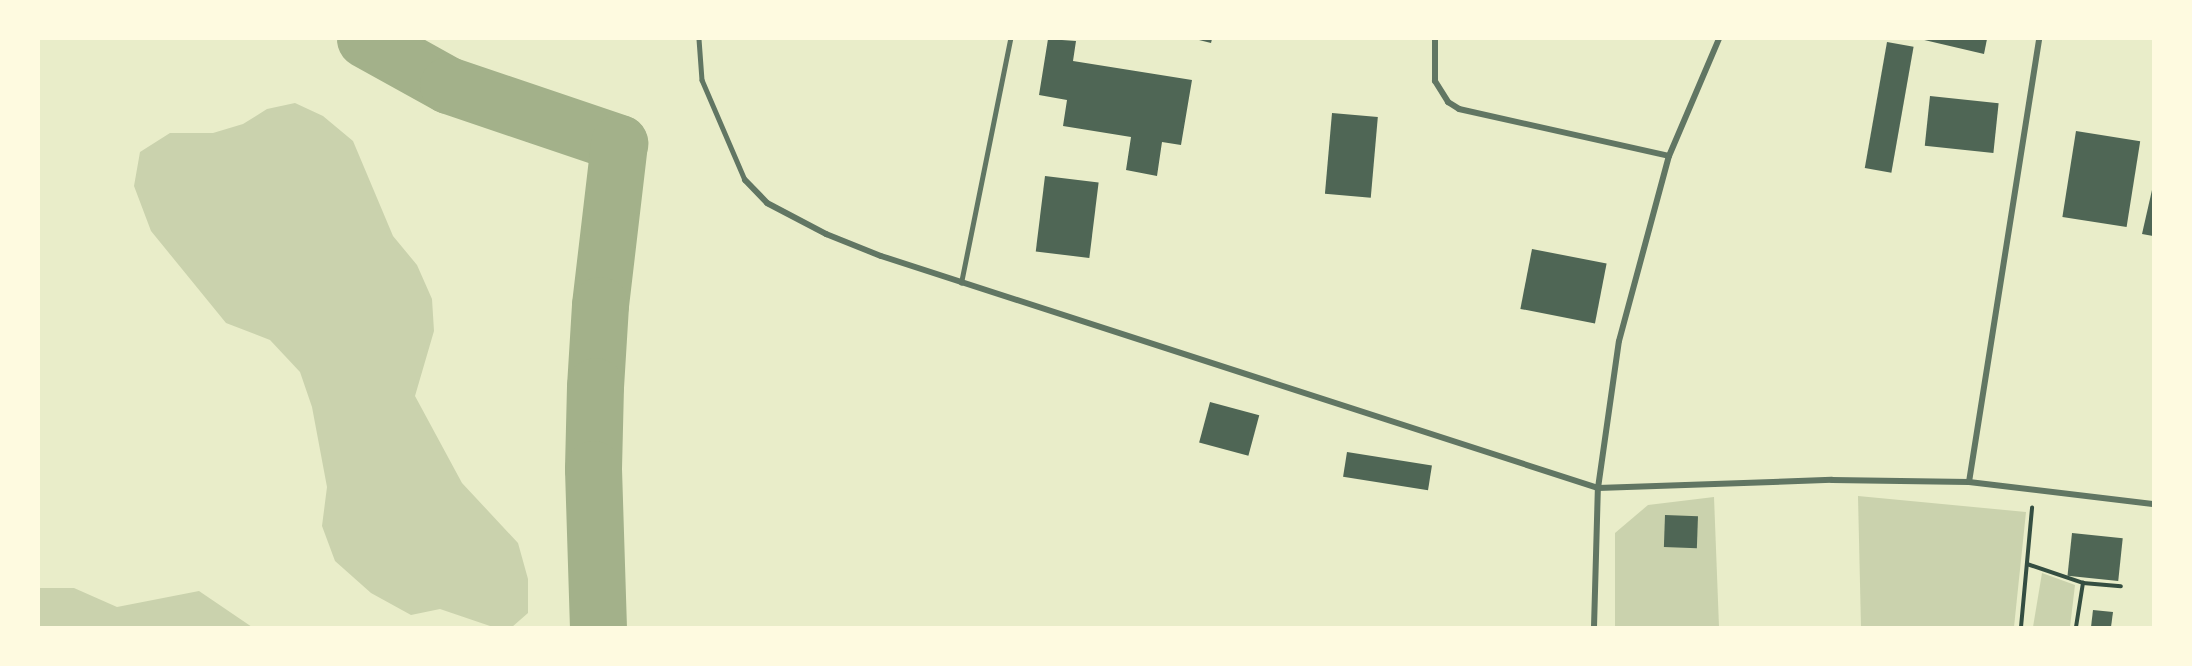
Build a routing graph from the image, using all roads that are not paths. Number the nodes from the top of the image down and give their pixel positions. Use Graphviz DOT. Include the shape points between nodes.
graph roads {
  1 [pos="699,39"];
  2 [pos="1010,39"];
  3 [pos="1435,39"];
  4 [pos="1719,39"];
  5 [pos="2039,39"];
  6 [pos="1669,156"];
  7 [pos="746,180"];
  8 [pos="961,284"];
  9 [pos="1969,482"];
  10 [pos="1598,488"];
  11 [pos="2153,504"];
  12 [pos="1594,627"];
  1 -- 7 [label="lane" via="702,80"];
  2 -- 8 [label="lane"];
  3 -- 6 [label="street" via="1435,81 1448,102 1459,109"];
  4 -- 6 [label="street"];
  5 -- 9 [label="street"];
  6 -- 10 [label="street" via="1619,341"];
  7 -- 8 [label="street" via="767,203 826,234"];
  8 -- 10 [label="street"];
  9 -- 10 [label="street" via="1832,480"];
  9 -- 11 [label="street"];
  10 -- 12 [label="street"];
}
